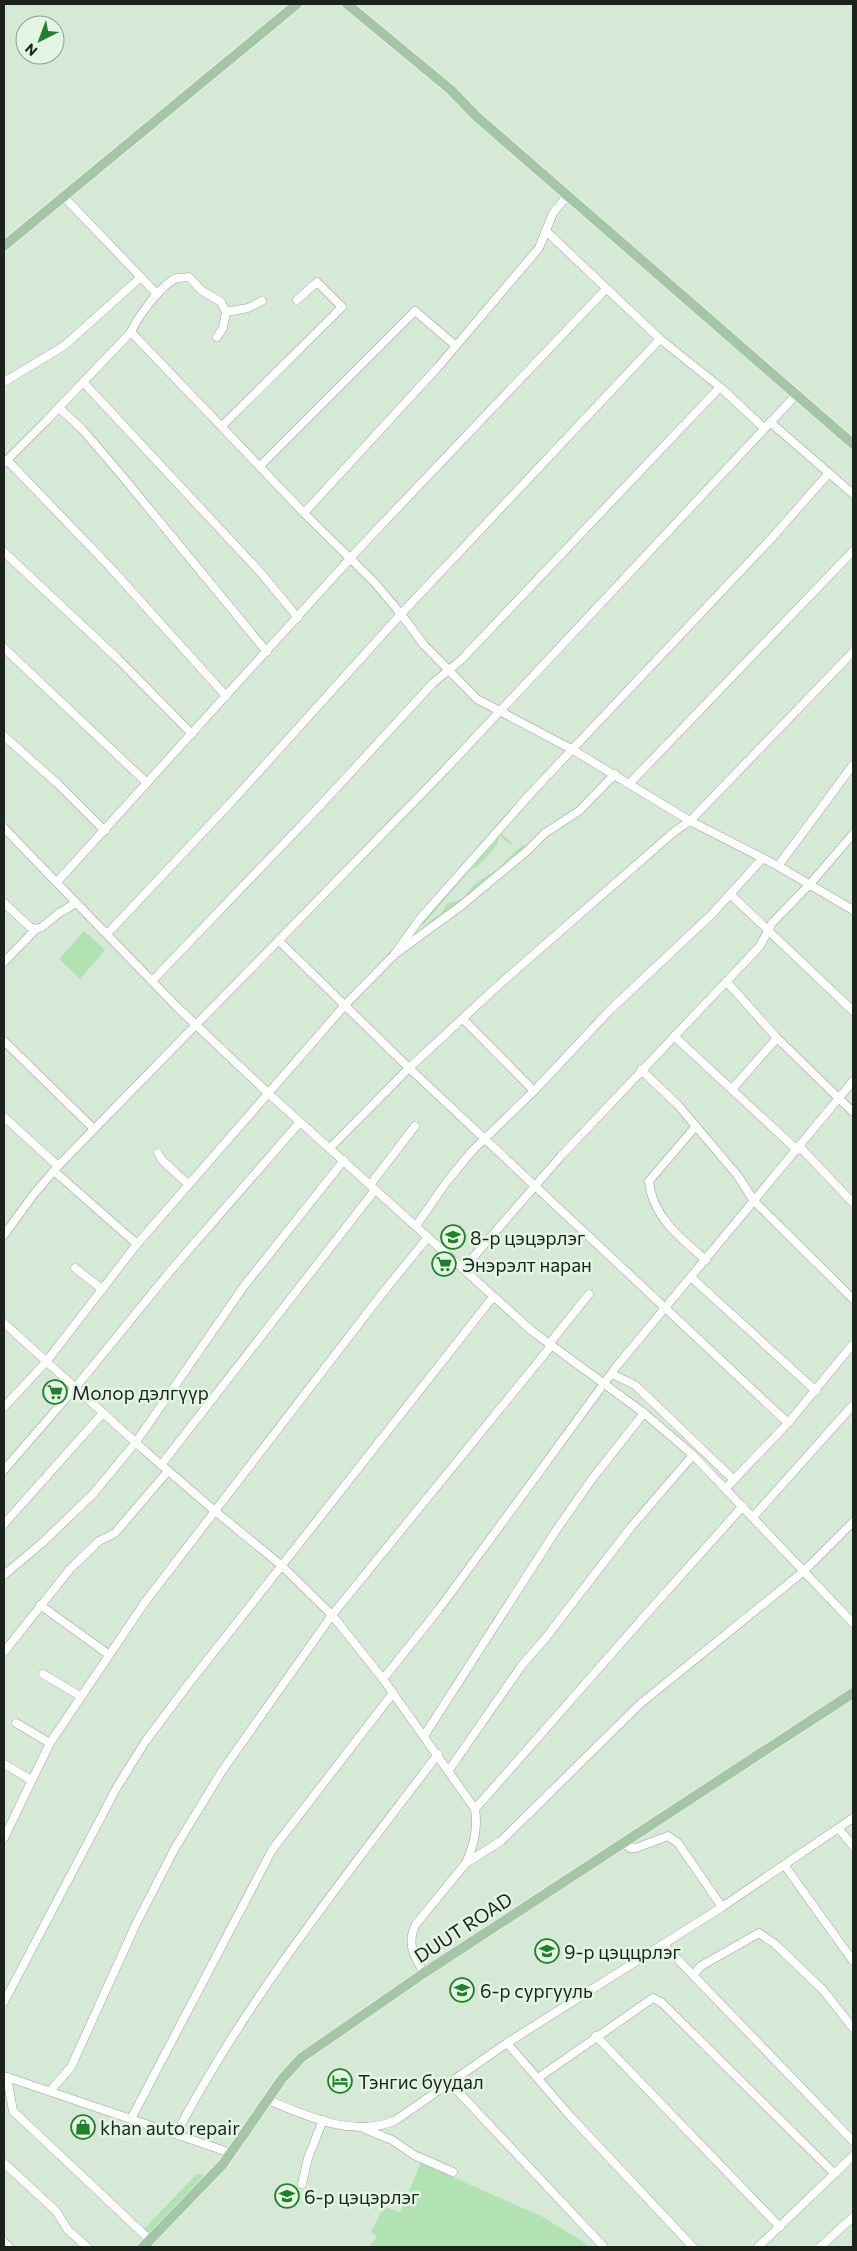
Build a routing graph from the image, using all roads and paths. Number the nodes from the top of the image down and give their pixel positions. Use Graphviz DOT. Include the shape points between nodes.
graph roads {
  1 [pos="298,4"];
  2 [pos="347,4"];
  3 [pos="63,196"];
  4 [pos="568,196"];
  5 [pos="546,231"];
  6 [pos="4,246"];
  7 [pos="141,277"];
  8 [pos="606,289"];
  9 [pos="157,294"];
  10 [pos="297,300"];
  11 [pos="262,301"];
  12 [pos="226,312"];
  13 [pos="131,332"];
  14 [pos="217,337"];
  15 [pos="660,339"];
  16 [pos="456,346"];
  17 [pos="4,382"];
  18 [pos="83,382"];
  19 [pos="720,387"];
  20 [pos="796,395"];
  21 [pos="59,408"];
  22 [pos="767,425"];
  23 [pos="222,426"];
  24 [pos="853,444"];
  25 [pos="5,461"];
  26 [pos="260,466"];
  27 [pos="829,473"];
  28 [pos="853,494"];
  29 [pos="304,513"];
  30 [pos="853,551"];
  31 [pos="4,552"];
  32 [pos="350,560"];
  33 [pos="401,614"];
  34 [pos="298,618"];
  35 [pos="4,648"];
  36 [pos="267,652"];
  37 [pos="853,652"];
  38 [pos="448,670"];
  39 [pos="226,696"];
  40 [pos="499,712"];
  41 [pos="192,734"];
  42 [pos="4,736"];
  43 [pos="573,750"];
  44 [pos="853,765"];
  45 [pos="615,774"];
  46 [pos="147,783"];
  47 [pos="629,784"];
  48 [pos="690,821"];
  49 [pos="4,828"];
  50 [pos="105,831"];
  51 [pos="853,834"];
  52 [pos="762,859"];
  53 [pos="778,866"];
  54 [pos="57,882"];
  55 [pos="810,884"];
  56 [pos="730,894"];
  57 [pos="4,903"];
  58 [pos="76,903"];
  59 [pos="853,910"];
  60 [pos="36,929"];
  61 [pos="768,930"];
  62 [pos="107,934"];
  63 [pos="279,941"];
  64 [pos="394,955"];
  65 [pos="4,962"];
  66 [pos="152,981"];
  67 [pos="727,982"];
  68 [pos="346,1004"];
  69 [pos="853,1011"];
  70 [pos="462,1019"];
  71 [pos="197,1026"];
  72 [pos="674,1036"];
  73 [pos="778,1038"];
  74 [pos="4,1041"];
  75 [pos="409,1068"];
  76 [pos="642,1070"];
  77 [pos="853,1082"];
  78 [pos="732,1089"];
  79 [pos="534,1091"];
  80 [pos="269,1094"];
  81 [pos="840,1098"];
  82 [pos="853,1112"];
  83 [pos="4,1117"];
  84 [pos="300,1122"];
  85 [pos="415,1126"];
  86 [pos="696,1126"];
  87 [pos="94,1129"];
  88 [pos="486,1138"];
  89 [pos="330,1148"];
  90 [pos="798,1148"];
  91 [pos="158,1153"];
  92 [pos="344,1160"];
  93 [pos="56,1168"];
  94 [pos="188,1184"];
  95 [pos="536,1185"];
  96 [pos="373,1187"];
  97 [pos="754,1201"];
  98 [pos="853,1203"];
  99 [pos="416,1226"];
  100 [pos="4,1235"];
  101 [pos="428,1237"];
  102 [pos="137,1244"];
  103 [pos="706,1260"];
  104 [pos="75,1268"];
  105 [pos="463,1269"];
  106 [pos="692,1278"];
  107 [pos="102,1289"];
  108 [pos="589,1294"];
  109 [pos="493,1297"];
  110 [pos="853,1299"];
  111 [pos="666,1308"];
  112 [pos="4,1323"];
  113 [pos="853,1344"];
  114 [pos="550,1345"];
  115 [pos="46,1362"];
  116 [pos="612,1374"];
  117 [pos="604,1384"];
  118 [pos="75,1388"];
  119 [pos="816,1391"];
  120 [pos="853,1405"];
  121 [pos="4,1407"];
  122 [pos="103,1413"];
  123 [pos="644,1413"];
  124 [pos="788,1423"];
  125 [pos="136,1442"];
  126 [pos="693,1455"];
  127 [pos="161,1465"];
  128 [pos="4,1470"];
  129 [pos="168,1471"];
  130 [pos="734,1480"];
  131 [pos="726,1488"];
  132 [pos="743,1506"];
  133 [pos="214,1511"];
  134 [pos="753,1517"];
  135 [pos="853,1522"];
  136 [pos="4,1524"];
  137 [pos="281,1565"];
  138 [pos="804,1571"];
  139 [pos="4,1575"];
  140 [pos="40,1605"];
  141 [pos="332,1615"];
  142 [pos="853,1624"];
  143 [pos="4,1652"];
  144 [pos="108,1654"];
  145 [pos="43,1674"];
  146 [pos="383,1679"];
  147 [pos="853,1692"];
  148 [pos="393,1693"];
  149 [pos="80,1696"];
  150 [pos="16,1723"];
  151 [pos="424,1736"];
  152 [pos="50,1743"];
  153 [pos="438,1754"];
  154 [pos="4,1764"];
  155 [pos="449,1770"];
  156 [pos="31,1780"];
  157 [pos="475,1808"];
  158 [pos="853,1818"];
  159 [pos="839,1830"];
  160 [pos="4,1838"];
  161 [pos="623,1843"];
  162 [pos="853,1846"];
  163 [pos="466,1863"];
  164 [pos="785,1866"];
  165 [pos="722,1907"];
  166 [pos="663,1944"];
  167 [pos="853,1961"];
  168 [pos="424,1973"];
  169 [pos="693,1975"];
  170 [pos="4,2002"];
  171 [pos="853,2028"];
  172 [pos="596,2036"];
  173 [pos="507,2043"];
  174 [pos="5,2077"];
  175 [pos="538,2078"];
  176 [pos="450,2083"];
  177 [pos="50,2091"];
  178 [pos="268,2100"];
  179 [pos="131,2119"];
  180 [pos="323,2120"];
  181 [pos="363,2128"];
  182 [pos="176,2134"];
  183 [pos="853,2141"];
  184 [pos="231,2153"];
  185 [pos="853,2156"];
  186 [pos="4,2162"];
  187 [pos="453,2172"];
  188 [pos="834,2174"];
  189 [pos="302,2184"];
  190 [pos="853,2217"];
  191 [pos="780,2227"];
  192 [pos="4,2242"];
  193 [pos="146,2244"];
  194 [pos="9,2247"];
  195 [pos="87,2247"];
  196 [pos="604,2247"];
  197 [pos="693,2247"];
  198 [pos="758,2247"];
  199 [pos="820,2247"];
  1 -- 3 [label="main road"];
  2 -- 4 [label="main road" via="451,90"];
  3 -- 6 [label="main road"];
  3 -- 7 [label="street"];
  4 -- 5 [label="street" via="553,213"];
  4 -- 20 [label="main road"];
  5 -- 8 [label="street"];
  5 -- 16 [label="street" via="539,248"];
  7 -- 9 [label="street"];
  7 -- 17 [label="street" via="64,346"];
  8 -- 15 [label="street"];
  8 -- 32 [label="street"];
  9 -- 12 [label="street" via="176,278 189,277 201,290 221,302"];
  9 -- 13 [label="street"];
  10 -- 23 [label="street" via="317,282 342,306"];
  11 -- 12 [label="street" via="248,308"];
  12 -- 14 [label="street"];
  13 -- 18 [label="street"];
  13 -- 23 [label="street"];
  15 -- 19 [label="street"];
  15 -- 33 [label="street"];
  16 -- 26 [label="street" via="415,311"];
  16 -- 29 [label="street"];
  18 -- 21 [label="street"];
  18 -- 34 [label="street" via="261,573"];
  19 -- 22 [label="street"];
  19 -- 38 [label="street"];
  20 -- 22 [label="street"];
  20 -- 24 [label="main road"];
  21 -- 25 [label="street"];
  21 -- 36 [label="street" via="82,429 123,477"];
  22 -- 27 [label="street"];
  22 -- 40 [label="street"];
  23 -- 26 [label="street"];
  25 -- 39 [label="street" via="109,566"];
  26 -- 29 [label="street"];
  27 -- 28 [label="street"];
  27 -- 43 [label="street"];
  29 -- 32 [label="street"];
  30 -- 47 [label="street"];
  31 -- 41 [label="street"];
  32 -- 33 [label="street"];
  32 -- 34 [label="street"];
  33 -- 38 [label="street"];
  33 -- 62 [label="street"];
  34 -- 36 [label="street"];
  35 -- 46 [label="street"];
  36 -- 39 [label="street"];
  37 -- 48 [label="street"];
  38 -- 40 [label="street" via="477,699"];
  38 -- 66 [label="street"];
  39 -- 41 [label="street"];
  40 -- 43 [label="street"];
  40 -- 63 [label="street"];
  41 -- 46 [label="street"];
  42 -- 50 [label="street"];
  43 -- 45 [label="street"];
  43 -- 64 [label="street" via="420,920"];
  44 -- 53 [label="street"];
  45 -- 47 [label="street"];
  45 -- 64 [label="street" via="579,811 545,833 462,905"];
  46 -- 50 [label="street"];
  47 -- 48 [label="street"];
  48 -- 52 [label="street"];
  48 -- 70 [label="street"];
  49 -- 54 [label="street"];
  50 -- 54 [label="street"];
  51 -- 55 [label="street"];
  52 -- 53 [label="street"];
  52 -- 56 [label="street"];
  53 -- 55 [label="street"];
  54 -- 58 [label="street"];
  55 -- 59 [label="street"];
  55 -- 61 [label="street"];
  56 -- 61 [label="street"];
  56 -- 79 [label="street" via="609,1011"];
  57 -- 60 [label="street"];
  58 -- 60 [label="street"];
  58 -- 62 [label="street"];
  60 -- 65 [label="street"];
  61 -- 67 [label="street" via="760,946"];
  61 -- 69 [label="street"];
  62 -- 66 [label="street"];
  63 -- 68 [label="street"];
  63 -- 71 [label="street"];
  64 -- 68 [label="street"];
  66 -- 71 [label="street"];
  67 -- 72 [label="street"];
  67 -- 73 [label="street"];
  68 -- 75 [label="street"];
  68 -- 80 [label="street"];
  70 -- 75 [label="street"];
  70 -- 79 [label="street"];
  71 -- 80 [label="street"];
  71 -- 87 [label="street"];
  72 -- 76 [label="street"];
  72 -- 78 [label="street"];
  73 -- 78 [label="street"];
  73 -- 81 [label="street"];
  74 -- 87 [label="street"];
  75 -- 88 [label="street"];
  75 -- 89 [label="street"];
  76 -- 86 [label="street"];
  76 -- 95 [label="street"];
  77 -- 81 [label="street"];
  78 -- 90 [label="street"];
  79 -- 88 [label="street"];
  80 -- 84 [label="street"];
  80 -- 94 [label="street"];
  81 -- 82 [label="street"];
  81 -- 90 [label="street"];
  83 -- 93 [label="street"];
  84 -- 89 [label="street"];
  84 -- 118 [label="street" via="172,1269"];
  85 -- 96 [label="street"];
  86 -- 97 [label="street" via="738,1176"];
  86 -- 103 [label="street" via="649,1181 650,1194 662,1217"];
  87 -- 93 [label="street"];
  88 -- 95 [label="street"];
  88 -- 99 [label="street" via="444,1184"];
  89 -- 92 [label="street"];
  90 -- 97 [label="street"];
  90 -- 98 [label="street"];
  91 -- 94 [label="street"];
  92 -- 96 [label="street"];
  92 -- 125 [label="street" via="244,1286"];
  93 -- 100 [label="street"];
  93 -- 102 [label="street"];
  94 -- 102 [label="street"];
  95 -- 105 [label="street"];
  95 -- 111 [label="street"];
  96 -- 99 [label="street"];
  96 -- 127 [label="street"];
  97 -- 103 [label="street"];
  97 -- 110 [label="street"];
  99 -- 101 [label="street"];
  101 -- 105 [label="street"];
  101 -- 133 [label="street"];
  102 -- 107 [label="street"];
  103 -- 106 [label="street"];
  104 -- 107 [label="street"];
  105 -- 109 [label="street"];
  106 -- 111 [label="street"];
  106 -- 119 [label="street"];
  107 -- 115 [label="street"];
  108 -- 114 [label="street"];
  109 -- 114 [label="street"];
  109 -- 137 [label="street"];
  111 -- 116 [label="street"];
  111 -- 124 [label="street"];
  112 -- 115 [label="street"];
  113 -- 119 [label="street"];
  114 -- 117 [label="street"];
  114 -- 141 [label="street"];
  115 -- 118 [label="street"];
  115 -- 121 [label="street"];
  116 -- 117 [label="street"];
  116 -- 130 [label="street" via="635,1385"];
  117 -- 123 [label="street"];
  117 -- 146 [label="street" via="439,1610"];
  118 -- 122 [label="street"];
  118 -- 128 [label="street"];
  119 -- 124 [label="street"];
  120 -- 134 [label="street"];
  122 -- 125 [label="street"];
  122 -- 136 [label="street"];
  123 -- 126 [label="street"];
  123 -- 151 [label="street" via="557,1529"];
  124 -- 130 [label="street"];
  125 -- 127 [label="street"];
  125 -- 139 [label="street" via="93,1494"];
  126 -- 131 [label="street"];
  126 -- 155 [label="street" via="631,1527 522,1665"];
  127 -- 129 [label="street"];
  129 -- 133 [label="street"];
  129 -- 140 [label="street" via="115,1533 99,1541"];
  130 -- 131 [label="street"];
  131 -- 132 [label="street"];
  132 -- 134 [label="street"];
  132 -- 157 [label="street"];
  133 -- 137 [label="street"];
  133 -- 144 [label="street"];
  134 -- 138 [label="street"];
  135 -- 138 [label="street"];
  137 -- 141 [label="street"];
  137 -- 170 [label="street" via="130,1766"];
  138 -- 142 [label="street"];
  138 -- 163 [label="street" via="640,1704 501,1841"];
  140 -- 143 [label="street"];
  140 -- 144 [label="street"];
  141 -- 146 [label="street"];
  141 -- 177 [label="street" via="222,1771 175,1848 136,1924 71,2067"];
  144 -- 149 [label="street"];
  145 -- 149 [label="street"];
  146 -- 148 [label="street"];
  147 -- 161 [label="main road, DUUT ROAD"];
  148 -- 151 [label="street"];
  148 -- 179 [label="street" via="272,1850"];
  149 -- 152 [label="street"];
  150 -- 152 [label="street"];
  151 -- 153 [label="street"];
  152 -- 156 [label="street"];
  153 -- 155 [label="street"];
  153 -- 182 [label="street" via="276,1970 197,2093"];
  154 -- 156 [label="street"];
  155 -- 157 [label="street"];
  156 -- 160 [label="street"];
  157 -- 163 [label="street" via="475,1842"];
  158 -- 159 [label="street"];
  159 -- 162 [label="street"];
  159 -- 164 [label="street"];
  161 -- 165 [label="street" via="636,1848 668,1836 673,1839"];
  161 -- 168 [label="main road, DUUT ROAD"];
  163 -- 168 [label="street" via="412,1932 411,1948"];
  164 -- 165 [label="street"];
  164 -- 167 [label="street"];
  165 -- 166 [label="street"];
  166 -- 169 [label="street"];
  166 -- 173 [label="street"];
  168 -- 178 [label="main road, DUUT ROAD" via="301,2058"];
  169 -- 171 [label="street" via="701,1966 759,1934 775,1944 823,1990"];
  169 -- 183 [label="street"];
  172 -- 175 [label="street"];
  172 -- 188 [label="street" via="653,1998 661,2002"];
  172 -- 191 [label="street"];
  173 -- 175 [label="street"];
  173 -- 176 [label="street"];
  174 -- 177 [label="street"];
  174 -- 193 [label="street" via="13,2110"];
  175 -- 197 [label="street"];
  176 -- 181 [label="street" via="396,2120 383,2126"];
  176 -- 196 [label="street"];
  177 -- 179 [label="street"];
  178 -- 180 [label="street"];
  178 -- 184 [label="main road, DUUT ROAD"];
  179 -- 182 [label="street"];
  180 -- 181 [label="street"];
  180 -- 189 [label="street"];
  181 -- 187 [label="street"];
  182 -- 184 [label="street"];
  184 -- 193 [label="main road, DUUT ROAD" via="214,2175"];
  185 -- 188 [label="street"];
  186 -- 195 [label="street" via="56,2211 68,2230"];
  188 -- 191 [label="street"];
  190 -- 199 [label="street"];
  191 -- 198 [label="street"];
  192 -- 194 [label="street"];
}
